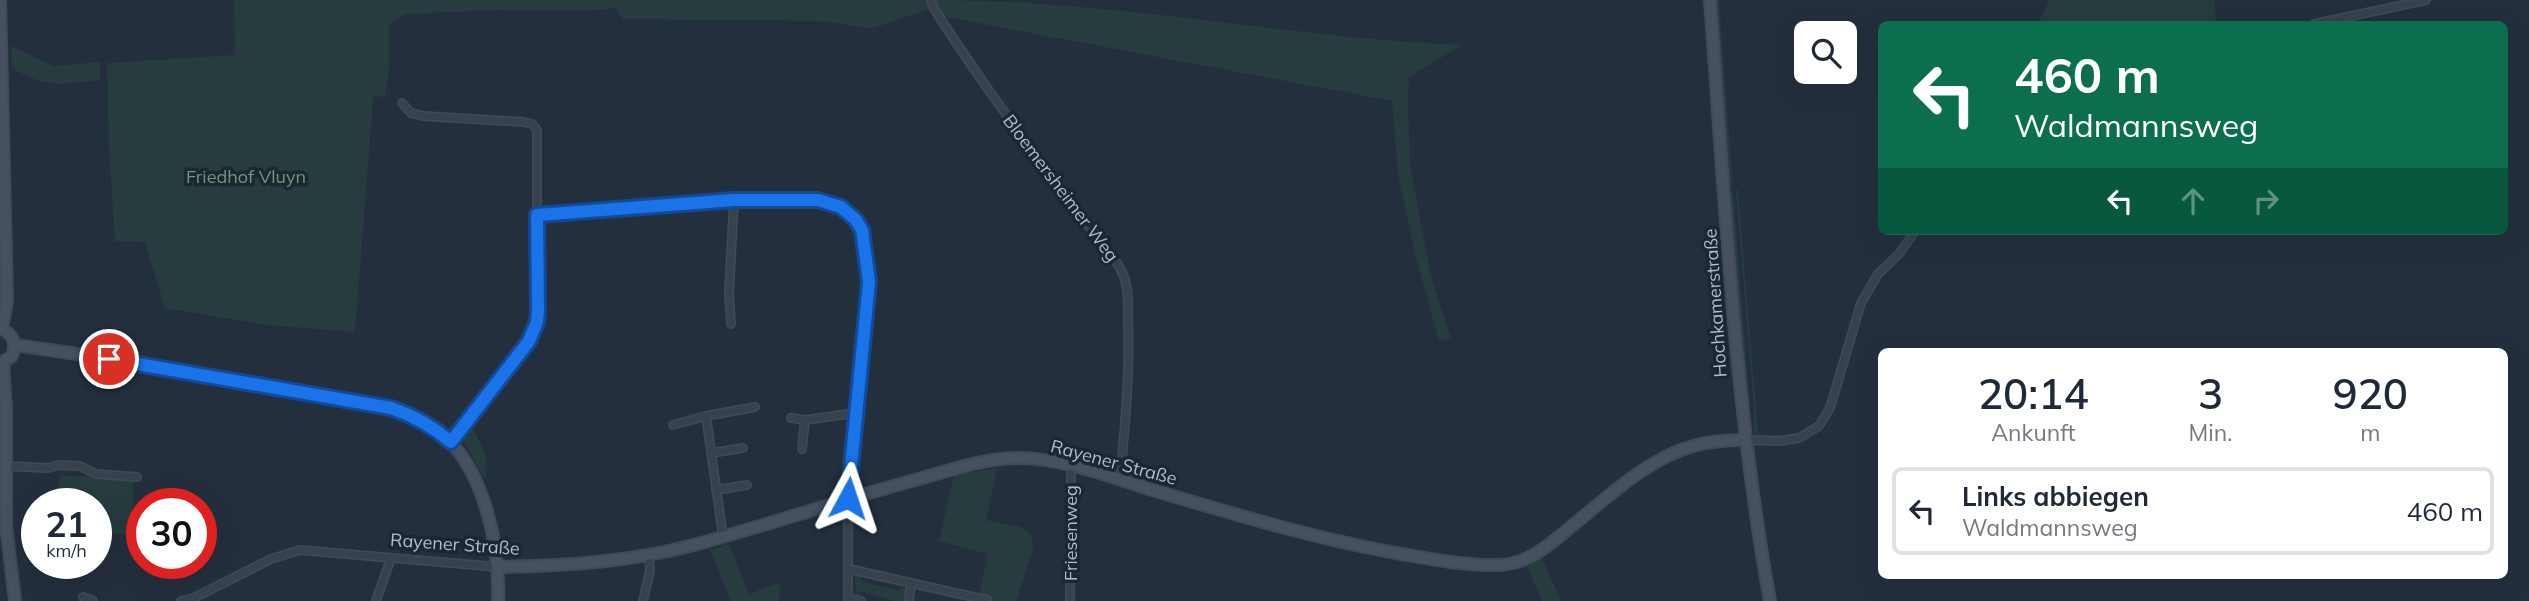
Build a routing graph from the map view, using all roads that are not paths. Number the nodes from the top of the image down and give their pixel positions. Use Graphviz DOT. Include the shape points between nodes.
graph roads {
  1 [pos="0,0"];
  2 [pos="931,0"];
  3 [pos="1710,0"];
  4 [pos="2426,0"];
  5 [pos="2328,21"];
  6 [pos="402,103"];
  7 [pos="2,152"];
  8 [pos="734,200"];
  9 [pos="537,215"];
  10 [pos="1912,235"];
  11 [pos="731,324"];
  12 [pos="1,328"];
  13 [pos="15,345"];
  14 [pos="2,364"];
  15 [pos="755,407"];
  16 [pos="855,413"];
  17 [pos="706,416"];
  18 [pos="791,418"];
  19 [pos="805,420"];
  20 [pos="673,425"];
  21 [pos="1745,440"];
  22 [pos="451,442"];
  23 [pos="3,448"];
  24 [pos="743,449"];
  25 [pos="802,449"];
  26 [pos="711,453"];
  27 [pos="1071,465"];
  28 [pos="6,466"];
  29 [pos="136,477"];
  30 [pos="1120,480"];
  31 [pos="747,485"];
  32 [pos="716,490"];
  33 [pos="848,498"];
  34 [pos="723,536"];
  35 [pos="649,555"];
  36 [pos="391,558"];
  37 [pos="498,567"];
  38 [pos="849,569"];
  39 [pos="911,583"];
  40 [pos="83,597"];
  41 [pos="193,600"];
  42 [pos="848,600"];
  43 [pos="988,600"];
  44 [pos="15,601"];
  45 [pos="93,601"];
  46 [pos="181,601"];
  47 [pos="376,601"];
  48 [pos="498,601"];
  49 [pos="643,601"];
  50 [pos="861,601"];
  51 [pos="909,601"];
  52 [pos="1070,601"];
  53 [pos="1770,601"];
  1 -- 7 [label="street"];
  2 -- 30 [label="street, Bloemersheimer Weg" via="991,94 1125,278 1129,336"];
  3 -- 21 [label="street, Hochkamerstraße"];
  4 -- 5 [label="street"];
  6 -- 9 [label="street" via="411,113 423,116 532,124 537,130"];
  7 -- 12 [label="street" via="7,300"];
  8 -- 9 [label="street"];
  8 -- 11 [label="street"];
  8 -- 16 [label="street" via="831,202 850,213 862,230 869,282"];
  9 -- 22 [label="street" via="537,322 529,341"];
  10 -- 21 [label="street" via="1861,303 1830,408 1819,426 1799,438"];
  12 -- 13 [label="street"];
  13 -- 14 [label="street" via="12,356"];
  13 -- 22 [label="street" via="391,408 424,421"];
  14 -- 23 [label="street"];
  15 -- 17 [label="street"];
  16 -- 19 [label="street"];
  16 -- 33 [label="street"];
  17 -- 20 [label="street"];
  17 -- 26 [label="street"];
  18 -- 19 [label="street"];
  19 -- 25 [label="street"];
  21 -- 30 [label="street, Rayener Straße" via="1694,445 1660,460 1537,554 1500,565 1348,545"];
  21 -- 53 [label="street, Hochkamerstraße"];
  22 -- 37 [label="street" via="466,463 488,514"];
  23 -- 28 [label="street"];
  24 -- 26 [label="street"];
  26 -- 32 [label="street"];
  27 -- 30 [label="street, Rayener Straße"];
  27 -- 33 [label="street, Rayener Straße" via="999,460"];
  27 -- 52 [label="street, Friesenweg"];
  28 -- 29 [label="street" via="80,466 96,474"];
  28 -- 44 [label="street" via="6,525"];
  31 -- 32 [label="street"];
  32 -- 34 [label="street"];
  33 -- 34 [label="street, Rayener Straße"];
  33 -- 38 [label="street"];
  34 -- 35 [label="street, Rayener Straße"];
  35 -- 37 [label="street, Rayener Straße"];
  35 -- 49 [label="street"];
  36 -- 37 [label="street, Rayener Straße"];
  36 -- 41 [label="street, Rayener Straße" via="300,550 271,559"];
  36 -- 47 [label="street"];
  37 -- 48 [label="street"];
  38 -- 39 [label="street"];
  38 -- 42 [label="street"];
  39 -- 43 [label="street"];
  39 -- 51 [label="street"];
  40 -- 45 [label="street"];
  41 -- 46 [label="street, Rayener Straße"];
  42 -- 50 [label="street"];
}
